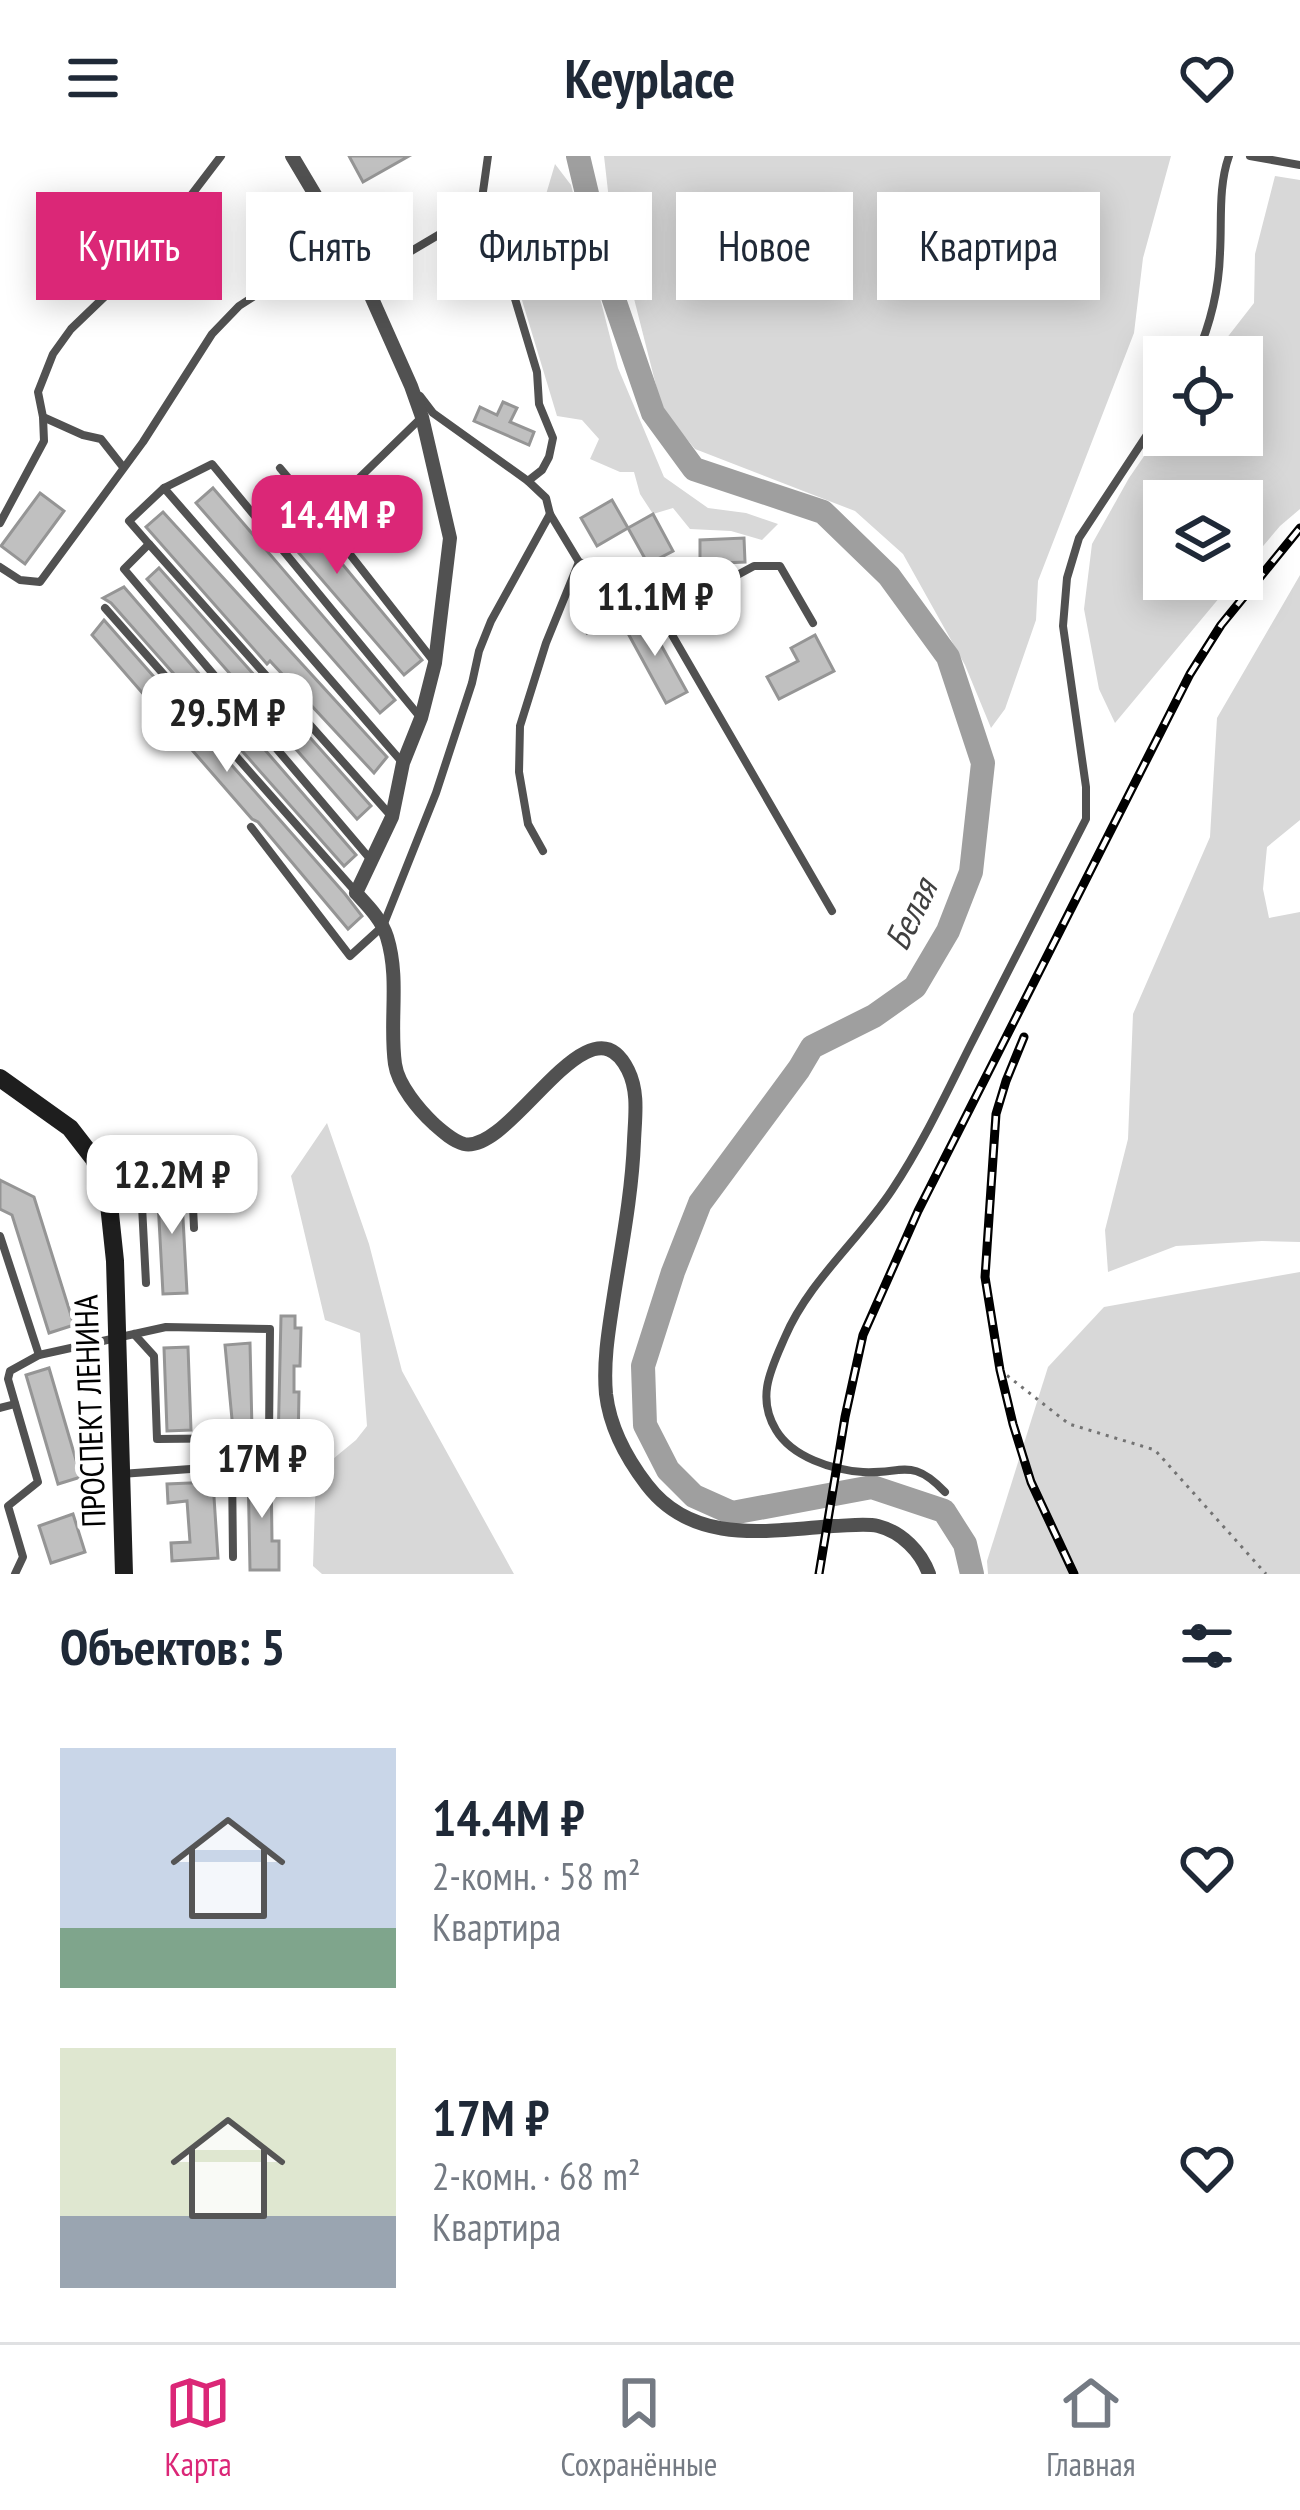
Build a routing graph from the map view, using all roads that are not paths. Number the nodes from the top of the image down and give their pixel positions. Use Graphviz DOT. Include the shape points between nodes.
graph roads {
  1 [pos="221,156"];
  2 [pos="292,156"];
  3 [pos="488,156"];
  4 [pos="1229,156"];
  5 [pos="1250,156"];
  6 [pos="1300,165"];
  7 [pos="314,192"];
  8 [pos="483,192"];
  9 [pos="248,300"];
  10 [pos="372,300"];
  11 [pos="515,300"];
  12 [pos="1205,336"];
  13 [pos="411,386"];
  14 [pos="43,417"];
  15 [pos="422,417"];
  16 [pos="1143,441"];
  17 [pos="123,468"];
  18 [pos="280,468"];
  19 [pos="528,482"];
  20 [pos="164,488"];
  21 [pos="550,514"];
  22 [pos="320,516"];
  23 [pos="0,524"];
  24 [pos="149,544"];
  25 [pos="578,562"];
  26 [pos="0,567"];
  27 [pos="641,582"];
  28 [pos="105,608"];
  29 [pos="813,623"];
  30 [pos="435,663"];
  31 [pos="421,718"];
  32 [pos="403,763"];
  33 [pos="392,817"];
  34 [pos="251,826"];
  35 [pos="543,851"];
  36 [pos="372,861"];
  37 [pos="356,892"];
  38 [pos="832,911"];
  39 [pos="383,926"];
  40 [pos="0,1078"];
  41 [pos="94,1159"];
  42 [pos="140,1167"];
  43 [pos="194,1228"];
  44 [pos="0,1236"];
  45 [pos="146,1282"];
  46 [pos="126,1336"];
  47 [pos="39,1355"];
  48 [pos="15,1404"];
  49 [pos="0,1408"];
  50 [pos="120,1474"];
  51 [pos="945,1492"];
  52 [pos="233,1557"];
  53 [pos="15,1574"];
  54 [pos="124,1574"];
  55 [pos="929,1574"];
  1 -- 14 [label="lane" via="52,354 38,392"];
  2 -- 7 [label="street"];
  3 -- 8 [label="lane"];
  4 -- 12 [label="lane"];
  5 -- 6 [label="lane"];
  9 -- 17 [label="lane" via="212,334"];
  10 -- 13 [label="street"];
  11 -- 19 [label="lane" via="553,438 549,458"];
  13 -- 15 [label="street"];
  13 -- 19 [label="lane" via="433,413"];
  14 -- 17 [label="lane" via="101,439"];
  14 -- 23 [label="lane" via="44,441"];
  15 -- 22 [label="lane"];
  15 -- 30 [label="street" via="450,538"];
  16 -- 51 [label="lane" via="1079,538 1067,578 1063,626 1085,819 892,1190 786,1333 764,1391 780,1437 812,1461 863,1472 903,1468 929,1475"];
  17 -- 26 [label="lane" via="40,582"];
  18 -- 22 [label="lane"];
  19 -- 21 [label="lane"];
  20 -- 24 [label="lane" via="128,521"];
  20 -- 31 [label="lane" via="212,464"];
  20 -- 32 [label="lane"];
  21 -- 25 [label="lane"];
  21 -- 39 [label="lane" via="485,636"];
  22 -- 30 [label="lane"];
  24 -- 33 [label="lane"];
  24 -- 36 [label="lane" via="124,568"];
  25 -- 27 [label="lane"];
  25 -- 35 [label="lane" via="520,726 528,824"];
  27 -- 29 [label="lane" via="716,586 754,566 781,566"];
  27 -- 38 [label="lane"];
  28 -- 37 [label="lane"];
  30 -- 31 [label="street"];
  31 -- 32 [label="street"];
  32 -- 33 [label="street"];
  33 -- 36 [label="street"];
  34 -- 39 [label="lane" via="350,956"];
  36 -- 37 [label="street"];
  37 -- 39 [label="street"];
  39 -- 55 [label="street" via="395,990 395,1066 428,1119 462,1144 479,1144 500,1129 589,1049 606,1048 626,1064 634,1085 634,1154 606,1397 619,1438 652,1490 675,1511 717,1529 878,1526 916,1549"];
  40 -- 41 [label="main road, ПРОСПЕКТ ЛЕНИНА" via="70,1128"];
  41 -- 42 [label="lane" via="122,1143"];
  41 -- 46 [label="main road, ПРОСПЕКТ ЛЕНИНА" via="108,1195"];
  42 -- 43 [label="lane" via="191,1164"];
  42 -- 45 [label="lane"];
  44 -- 47 [label="lane"];
  46 -- 46 [label="lane" via="166,1327 270,1329 269,1438 157,1439 154,1356"];
  46 -- 47 [label="lane"];
  46 -- 50 [label="main road, ПРОСПЕКТ ЛЕНИНА"];
  47 -- 48 [label="lane" via="10,1371"];
  48 -- 49 [label="lane"];
  48 -- 53 [label="lane" via="38,1482 8,1506 23,1557"];
  50 -- 52 [label="lane" via="232,1466"];
  50 -- 54 [label="main road, ПРОСПЕКТ ЛЕНИНА"];
}
